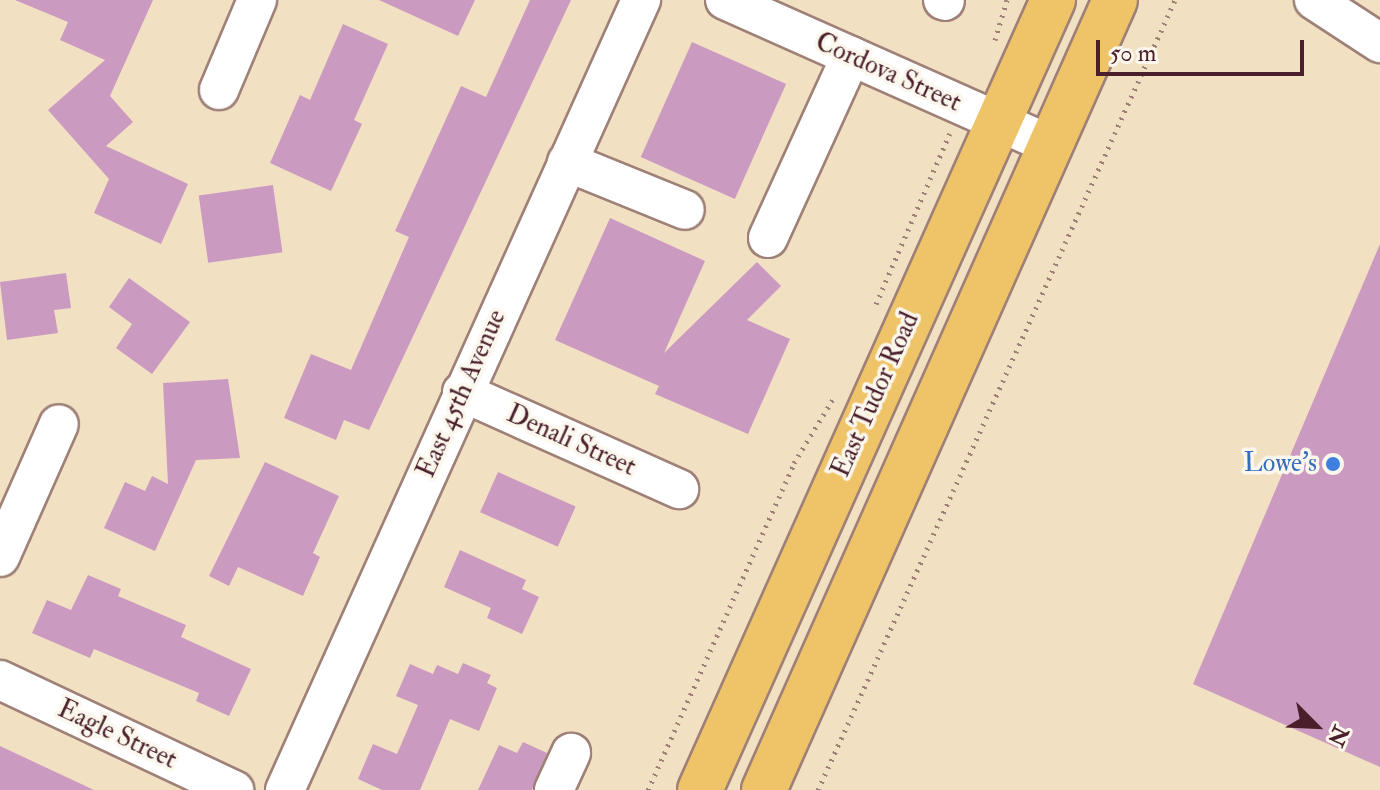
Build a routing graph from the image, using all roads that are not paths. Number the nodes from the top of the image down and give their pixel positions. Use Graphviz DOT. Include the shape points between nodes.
graph roads {
  1 [pos="257,0"];
  2 [pos="641,0"];
  3 [pos="725,0"];
  4 [pos="1053,0"];
  5 [pos="1115,0"];
  6 [pos="1314,0"];
  7 [pos="797,15"];
  8 [pos="1380,43"];
  9 [pos="851,56"];
  10 [pos="219,90"];
  11 [pos="982,115"];
  12 [pos="1051,145"];
  13 [pos="567,162"];
  14 [pos="685,210"];
  15 [pos="768,238"];
  16 [pos="462,392"];
  17 [pos="59,424"];
  18 [pos="679,489"];
  19 [pos="0,557"];
  20 [pos="0,680"];
  21 [pos="571,753"];
  22 [pos="234,790"];
  23 [pos="285,790"];
  24 [pos="554,790"];
  25 [pos="700,790"];
  26 [pos="764,790"];
  1 -- 10 [label="street"];
  2 -- 13 [label="street, East 45th Avenue"];
  3 -- 7 [label="street, Cordova Street"];
  4 -- 11 [label="main road, East Tudor Road"];
  5 -- 12 [label="main road"];
  6 -- 8 [label="street"];
  7 -- 9 [label="street, Cordova Street"];
  9 -- 11 [label="street, Cordova Street"];
  9 -- 15 [label="street"];
  11 -- 12 [label="street, Cordova Street"];
  11 -- 25 [label="main road, East Tudor Road"];
  12 -- 26 [label="main road"];
  13 -- 14 [label="street"];
  13 -- 16 [label="street, East 45th Avenue"];
  16 -- 18 [label="street, Denali Street"];
  16 -- 23 [label="street, East 45th Avenue"];
  17 -- 19 [label="street"];
  20 -- 22 [label="street, Eagle Street"];
  21 -- 24 [label="street"];
}
